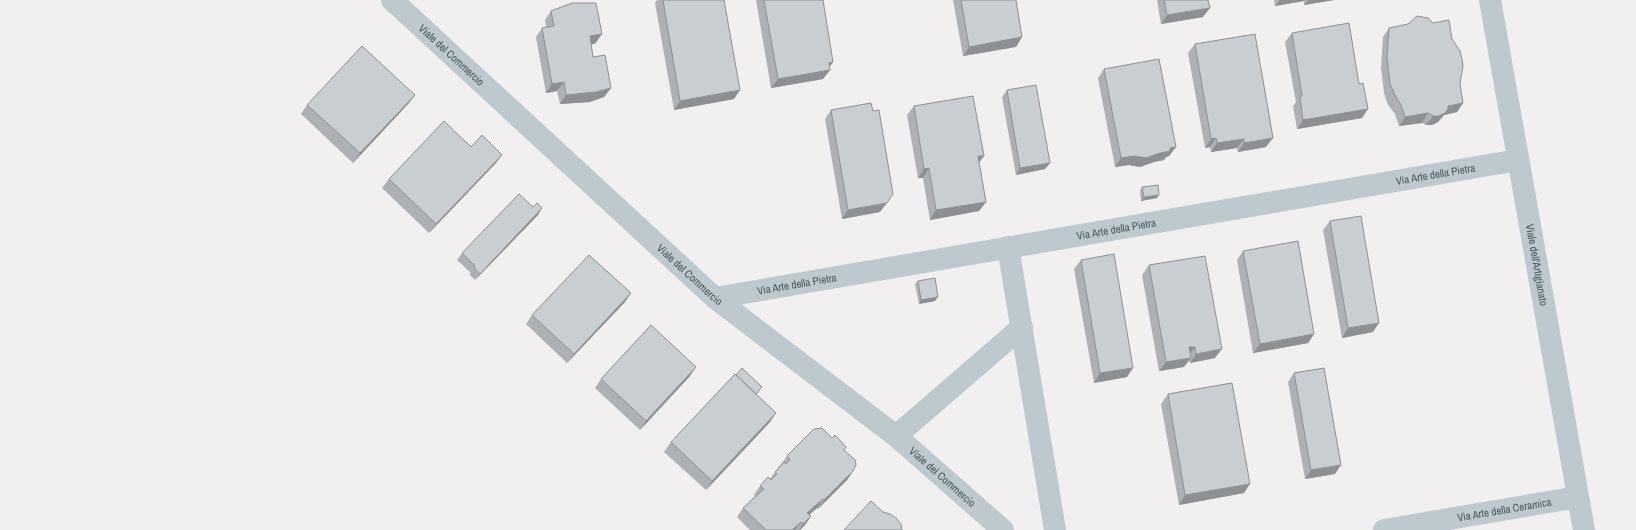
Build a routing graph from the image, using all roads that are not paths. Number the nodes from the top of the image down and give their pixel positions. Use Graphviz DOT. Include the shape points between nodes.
graph roads {
  1 [pos="1490,0"];
  2 [pos="400,1"];
  3 [pos="1518,160"];
  4 [pos="1008,247"];
  5 [pos="715,298"];
  6 [pos="1022,327"];
  7 [pos="896,436"];
  8 [pos="1578,497"];
  9 [pos="1003,530"];
  10 [pos="1055,530"];
  11 [pos="1384,530"];
  12 [pos="1584,530"];
  1 -- 3 [label="street, Viale dell'Artigianato"];
  2 -- 5 [label="street, Viale del Commercio"];
  3 -- 4 [label="street, Via Arte della Pietra"];
  3 -- 8 [label="street, Viale dell'Artigianato"];
  4 -- 5 [label="street, Via Arte della Pietra"];
  4 -- 6 [label="street"];
  5 -- 7 [label="street, Viale del Commercio"];
  6 -- 7 [label="street"];
  6 -- 10 [label="street"];
  7 -- 9 [label="street, Viale del Commercio"];
  8 -- 11 [label="street, Via Arte della Ceramica"];
  8 -- 12 [label="street, Viale dell'Artigianato"];
}
